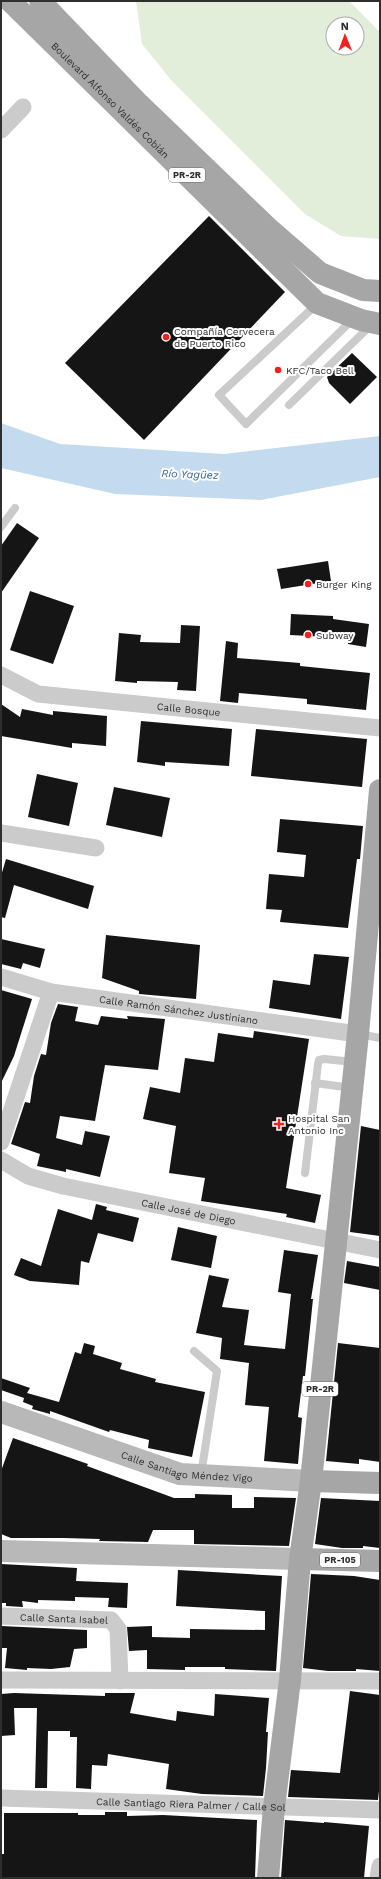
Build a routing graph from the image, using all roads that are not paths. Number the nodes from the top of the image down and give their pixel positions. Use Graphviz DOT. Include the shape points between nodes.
graph roads {
  1 [pos="10,1"];
  2 [pos="40,1"];
  3 [pos="23,107"];
  4 [pos="1,130"];
  5 [pos="320,273"];
  6 [pos="380,277"];
  7 [pos="380,291"];
  8 [pos="317,303"];
  9 [pos="369,322"];
  10 [pos="289,405"];
  11 [pos="15,508"];
  12 [pos="1,527"];
  13 [pos="1,675"];
  14 [pos="380,728"];
  15 [pos="380,790"];
  16 [pos="1,833"];
  17 [pos="96,848"];
  18 [pos="375,901"];
  19 [pos="1,977"];
  20 [pos="51,992"];
  21 [pos="358,1034"];
  22 [pos="380,1038"];
  23 [pos="355,1062"];
  24 [pos="315,1083"];
  25 [pos="352,1088"];
  26 [pos="1,1142"];
  27 [pos="1,1160"];
  28 [pos="305,1173"];
  29 [pos="335,1242"];
  30 [pos="380,1250"];
  31 [pos="194,1351"];
  32 [pos="1,1412"];
  33 [pos="200,1476"];
  34 [pos="311,1481"];
  35 [pos="380,1483"];
  36 [pos="1,1551"];
  37 [pos="300,1560"];
  38 [pos="380,1561"];
  39 [pos="1,1616"];
  40 [pos="1,1680"];
  41 [pos="290,1680"];
  42 [pos="120,1681"];
  43 [pos="380,1681"];
  44 [pos="1,1798"];
  45 [pos="274,1807"];
  46 [pos="380,1810"];
  47 [pos="380,1866"];
  48 [pos="268,1878"];
  49 [pos="378,1878"];
  1 -- 8 [label="main road, Boulevard Alfonso Valdés Cobián / PR-2R"];
  2 -- 5 [label="main road, Boulevard Alfonso Valdés Cobián / PR-2R" via="139,104 267,227"];
  3 -- 4 [label="street"];
  5 -- 6 [label="main road" via="369,279"];
  5 -- 7 [label="main road, Boulevard Alfonso Valdés Cobián / PR-2R" via="363,290"];
  8 -- 9 [label="main road, Boulevard Alfonso Valdés Cobián / PR-2R"];
  8 -- 9 [label="lane" via="219,395 246,424"];
  9 -- 10 [label="lane"];
  11 -- 12 [label="lane"];
  13 -- 14 [label="street, Calle Bosque" via="38,694"];
  15 -- 18 [label="main road, PR-2R"];
  16 -- 17 [label="street"];
  18 -- 21 [label="main road, PR-2R"];
  19 -- 20 [label="street, Calle Ramón Sánchez Justiniano"];
  20 -- 21 [label="street, Calle Ramón Sánchez Justiniano"];
  20 -- 26 [label="street"];
  21 -- 22 [label="lane"];
  21 -- 23 [label="main road, PR-2R"];
  23 -- 24 [label="lane" via="319,1060"];
  23 -- 25 [label="main road, PR-2R"];
  24 -- 25 [label="lane"];
  24 -- 28 [label="lane"];
  25 -- 29 [label="main road, PR-2R"];
  27 -- 29 [label="street, Calle José de Diego" via="28,1176 63,1186"];
  29 -- 30 [label="street, Calle José de Diego"];
  29 -- 34 [label="main road, PR-2R"];
  31 -- 33 [label="lane" via="217,1371"];
  32 -- 33 [label="street, Calle Santiago Méndez Vigo" via="180,1474"];
  33 -- 34 [label="street, Calle Santiago Méndez Vigo"];
  34 -- 35 [label="main road, Calle Santiago Méndez Vigo"];
  34 -- 37 [label="main road, PR-2R"];
  36 -- 37 [label="street"];
  37 -- 38 [label="main road, PR-105"];
  37 -- 41 [label="main road, PR-2R"];
  39 -- 42 [label="street, Calle Santa Isabel" via="111,1620 118,1629"];
  40 -- 42 [label="street"];
  41 -- 42 [label="street"];
  41 -- 43 [label="street"];
  41 -- 45 [label="main road, PR-2R"];
  44 -- 45 [label="street, Calle Santiago Riera Palmer / Calle Sol"];
  45 -- 46 [label="street, Calle Santiago Riera Palmer / Calle Sol"];
  45 -- 48 [label="main road, PR-2R"];
  47 -- 49 [label="street"];
}
